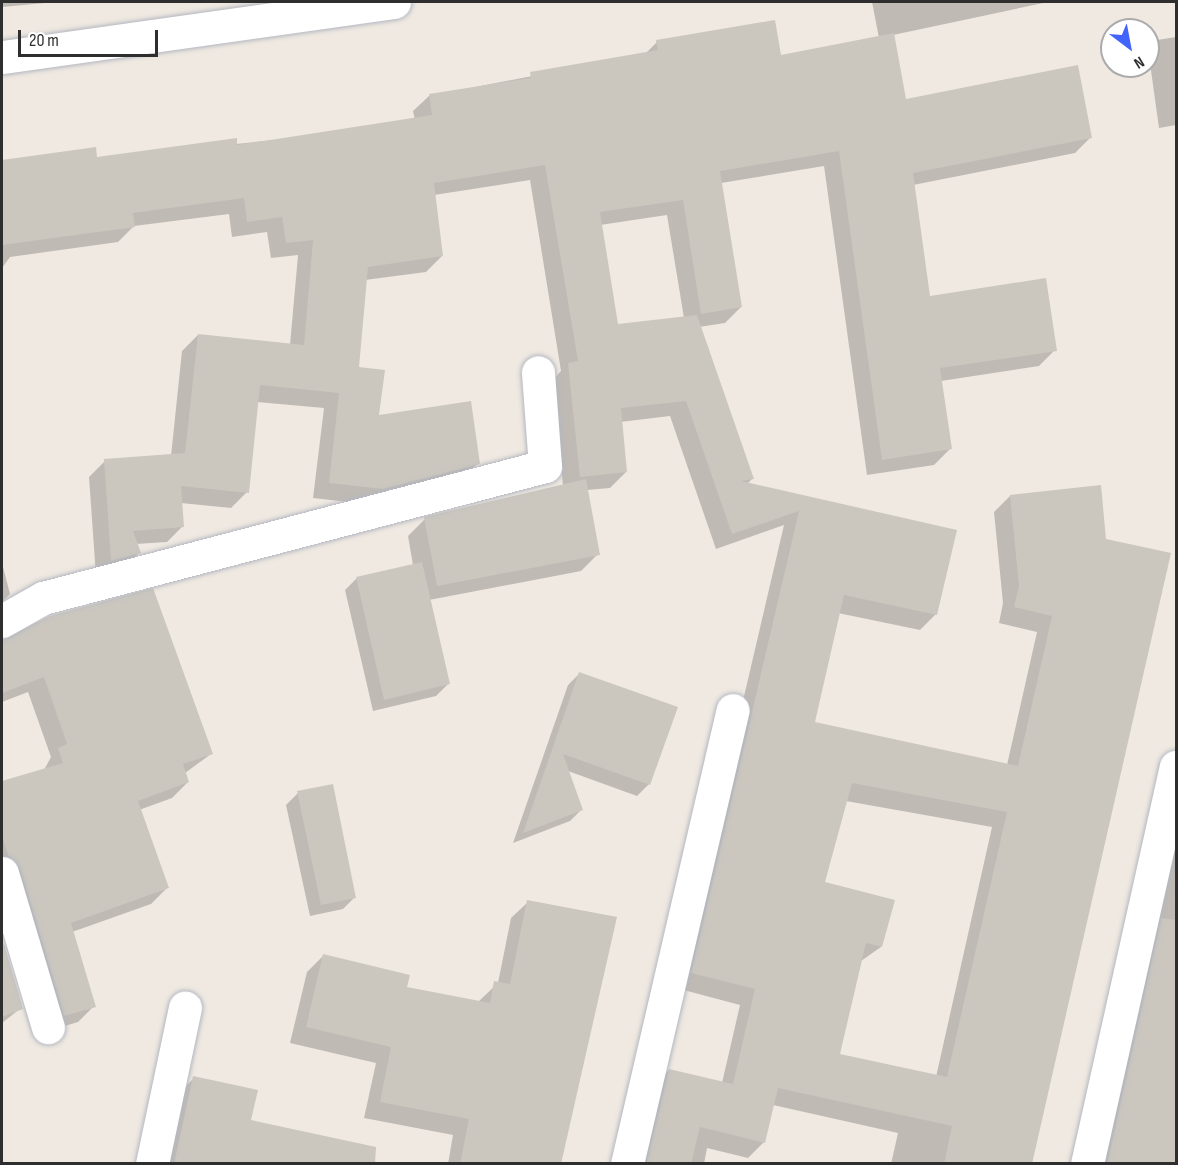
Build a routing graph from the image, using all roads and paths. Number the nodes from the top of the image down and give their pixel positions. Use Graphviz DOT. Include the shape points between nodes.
graph roads {
  1 [pos="394,2"];
  2 [pos="2,57"];
  3 [pos="538,372"];
  4 [pos="2,621"];
  5 [pos="733,710"];
  6 [pos="1176,767"];
  7 [pos="2,873"];
  8 [pos="185,1006"];
  9 [pos="48,1027"];
  10 [pos="152,1164"];
  11 [pos="627,1164"];
  12 [pos="1087,1164"];
  1 -- 2 [label="street"];
  3 -- 4 [label="street" via="545,466 43,598"];
  5 -- 11 [label="street"];
  6 -- 12 [label="street"];
  7 -- 9 [label="street"];
  8 -- 10 [label="street"];
}
